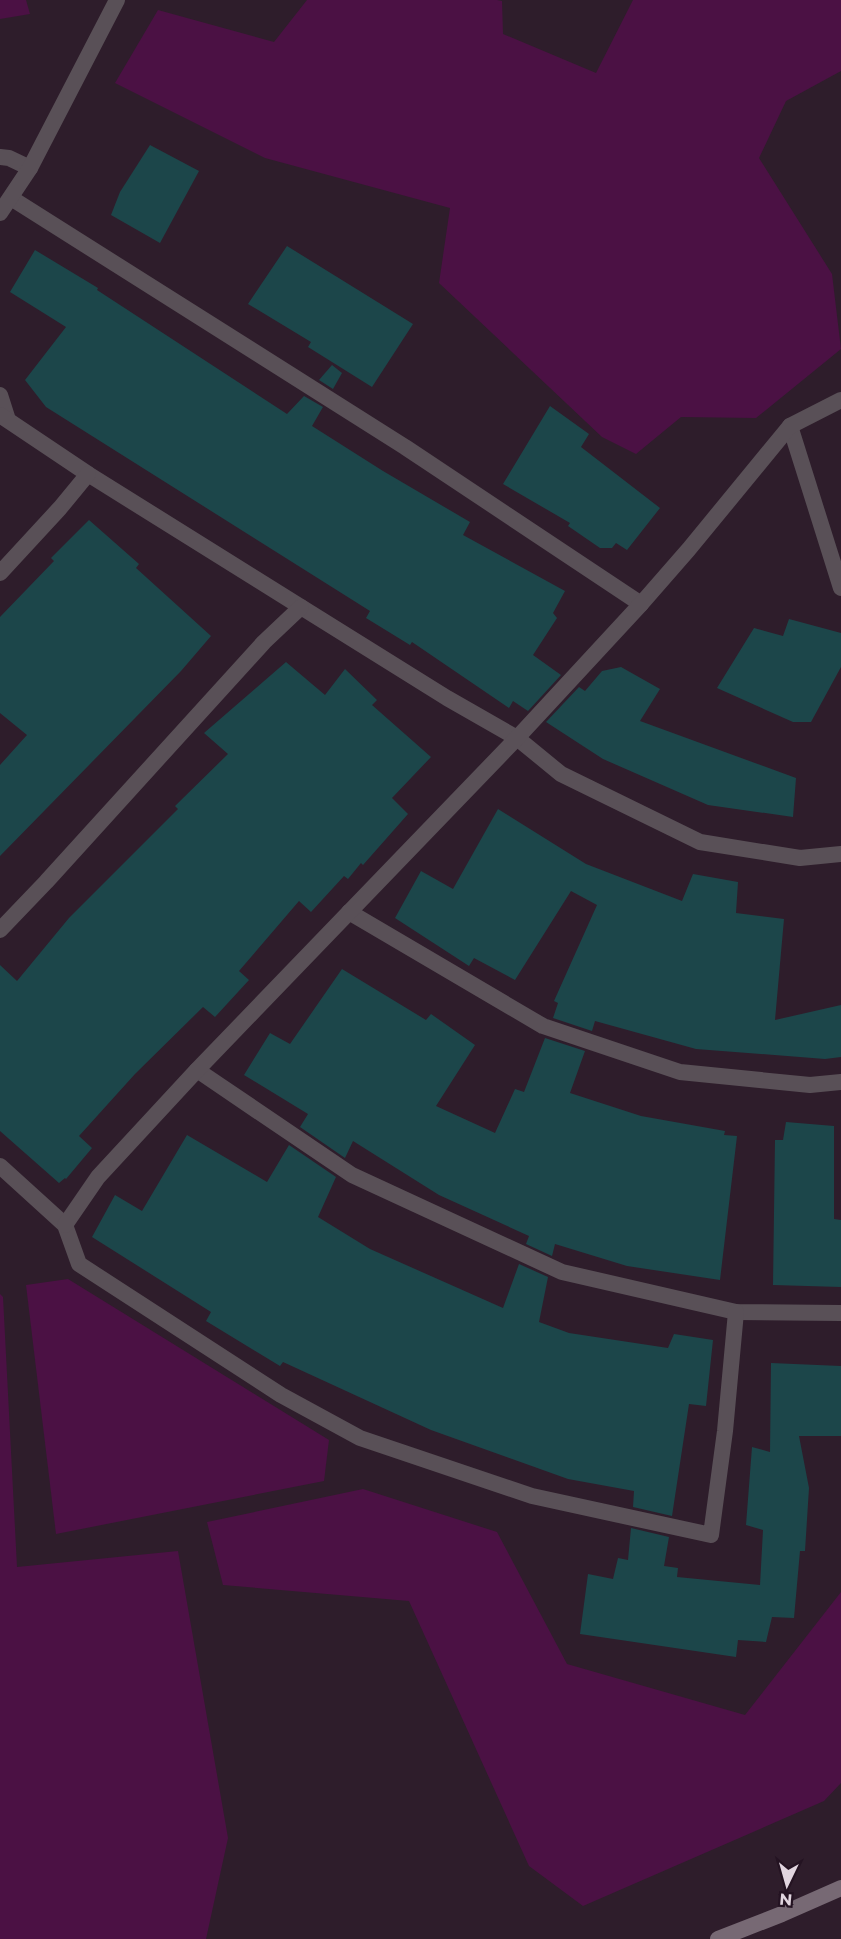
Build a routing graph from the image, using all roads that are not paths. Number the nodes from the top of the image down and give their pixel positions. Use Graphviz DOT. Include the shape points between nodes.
graph roads {
  1 [pos="117,0"];
  2 [pos="0,157"];
  3 [pos="30,168"];
  4 [pos="10,198"];
  5 [pos="0,213"];
  6 [pos="0,395"];
  7 [pos="841,399"];
  8 [pos="4,417"];
  9 [pos="790,426"];
  10 [pos="88,474"];
  11 [pos="0,573"];
  12 [pos="841,588"];
  13 [pos="641,604"];
  14 [pos="301,608"];
  15 [pos="517,738"];
  16 [pos="841,854"];
  17 [pos="349,912"];
  18 [pos="0,930"];
  19 [pos="197,1070"];
  20 [pos="841,1082"];
  21 [pos="0,1166"];
  22 [pos="65,1225"];
  23 [pos="736,1312"];
  24 [pos="841,1313"];
  25 [pos="841,1888"];
  26 [pos="718,1939"];
  1 -- 3 [label="street"];
  2 -- 3 [label="street"];
  3 -- 4 [label="street"];
  4 -- 5 [label="street"];
  4 -- 13 [label="street" via="405,447"];
  6 -- 8 [label="street"];
  7 -- 9 [label="street"];
  8 -- 10 [label="street"];
  9 -- 12 [label="street"];
  9 -- 13 [label="street"];
  10 -- 11 [label="street"];
  10 -- 14 [label="street"];
  13 -- 15 [label="street"];
  14 -- 15 [label="street"];
  14 -- 18 [label="street" via="264,642"];
  15 -- 16 [label="street" via="561,774 700,842 800,858"];
  15 -- 17 [label="street"];
  17 -- 19 [label="street"];
  17 -- 20 [label="street" via="543,1026 680,1072 810,1085"];
  19 -- 22 [label="street" via="98,1177"];
  19 -- 23 [label="street" via="352,1175 562,1272"];
  21 -- 22 [label="street"];
  22 -- 23 [label="street" via="79,1264 281,1395 360,1438 532,1496 711,1535"];
  23 -- 24 [label="street"];
  25 -- 26 [label="main road"];
}
